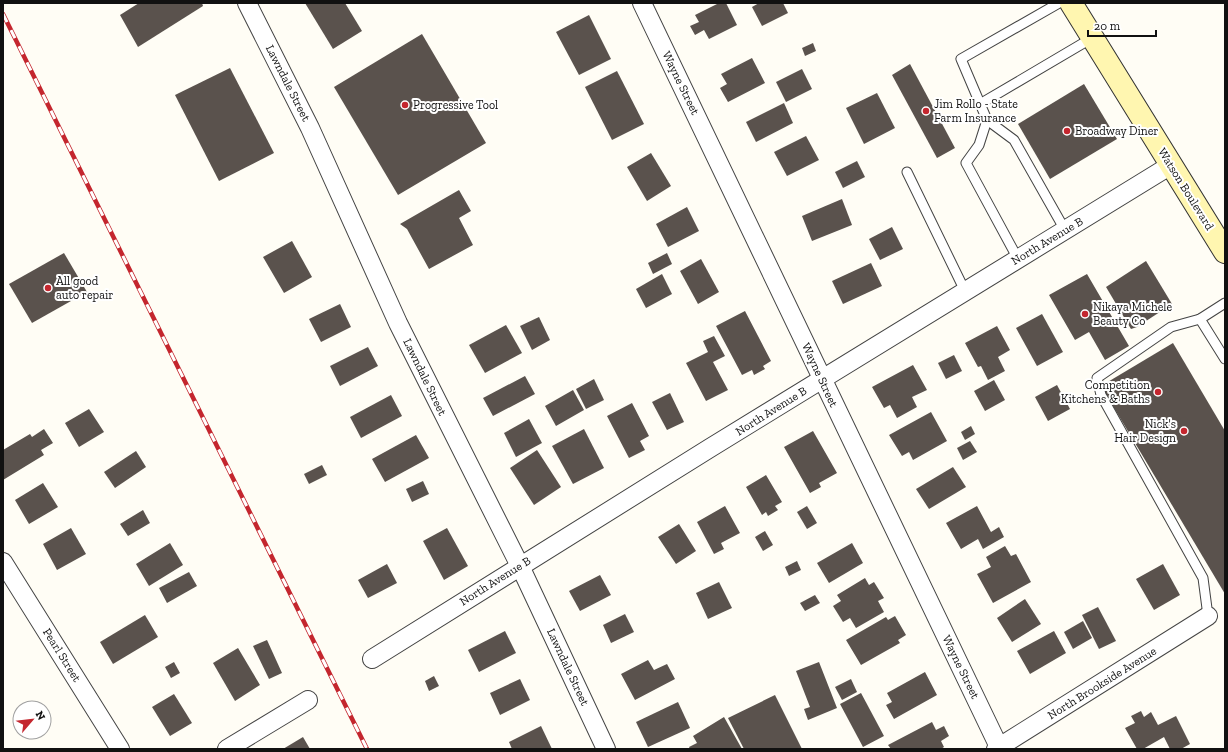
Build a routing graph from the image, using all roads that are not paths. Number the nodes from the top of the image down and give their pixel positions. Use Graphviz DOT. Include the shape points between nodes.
graph roads {
  1 [pos="247,3"];
  2 [pos="642,3"];
  3 [pos="1059,3"];
  4 [pos="1071,3"];
  5 [pos="1092,38"];
  6 [pos="980,104"];
  7 [pos="987,120"];
  8 [pos="1171,165"];
  9 [pos="907,172"];
  10 [pos="1064,230"];
  11 [pos="1225,252"];
  12 [pos="1018,259"];
  13 [pos="965,291"];
  14 [pos="1225,303"];
  15 [pos="1200,319"];
  16 [pos="1225,359"];
  17 [pos="822,379"];
  18 [pos="3,562"];
  19 [pos="520,566"];
  20 [pos="1208,616"];
  21 [pos="372,659"];
  22 [pos="308,700"];
  23 [pos="997,748"];
  24 [pos="120,749"];
  25 [pos="227,749"];
  26 [pos="606,749"];
  1 -- 19 [label="street, Lawndale Street" via="310,128 398,323"];
  2 -- 17 [label="street, Wayne Street"];
  3 -- 6 [label="lane" via="961,59"];
  4 -- 5 [label="street, Watson Boulevard"];
  5 -- 6 [label="lane"];
  5 -- 8 [label="street, Watson Boulevard"];
  6 -- 7 [label="lane"];
  7 -- 10 [label="lane" via="1014,140"];
  7 -- 12 [label="lane" via="978,145 966,162"];
  8 -- 10 [label="street, North Avenue B"];
  8 -- 11 [label="street, Watson Boulevard"];
  9 -- 13 [label="lane"];
  10 -- 12 [label="street, North Avenue B"];
  12 -- 13 [label="street, North Avenue B"];
  13 -- 17 [label="street, North Avenue B"];
  14 -- 15 [label="lane"];
  15 -- 16 [label="lane"];
  15 -- 20 [label="lane" via="1171,327 1097,378 1101,395 1202,578"];
  17 -- 19 [label="street, North Avenue B"];
  17 -- 23 [label="street, Wayne Street"];
  18 -- 24 [label="street, Pearl Street"];
  19 -- 21 [label="street, North Avenue B"];
  19 -- 26 [label="street, Lawndale Street"];
  20 -- 23 [label="street, North Brookside Avenue"];
  22 -- 25 [label="street"];
}
